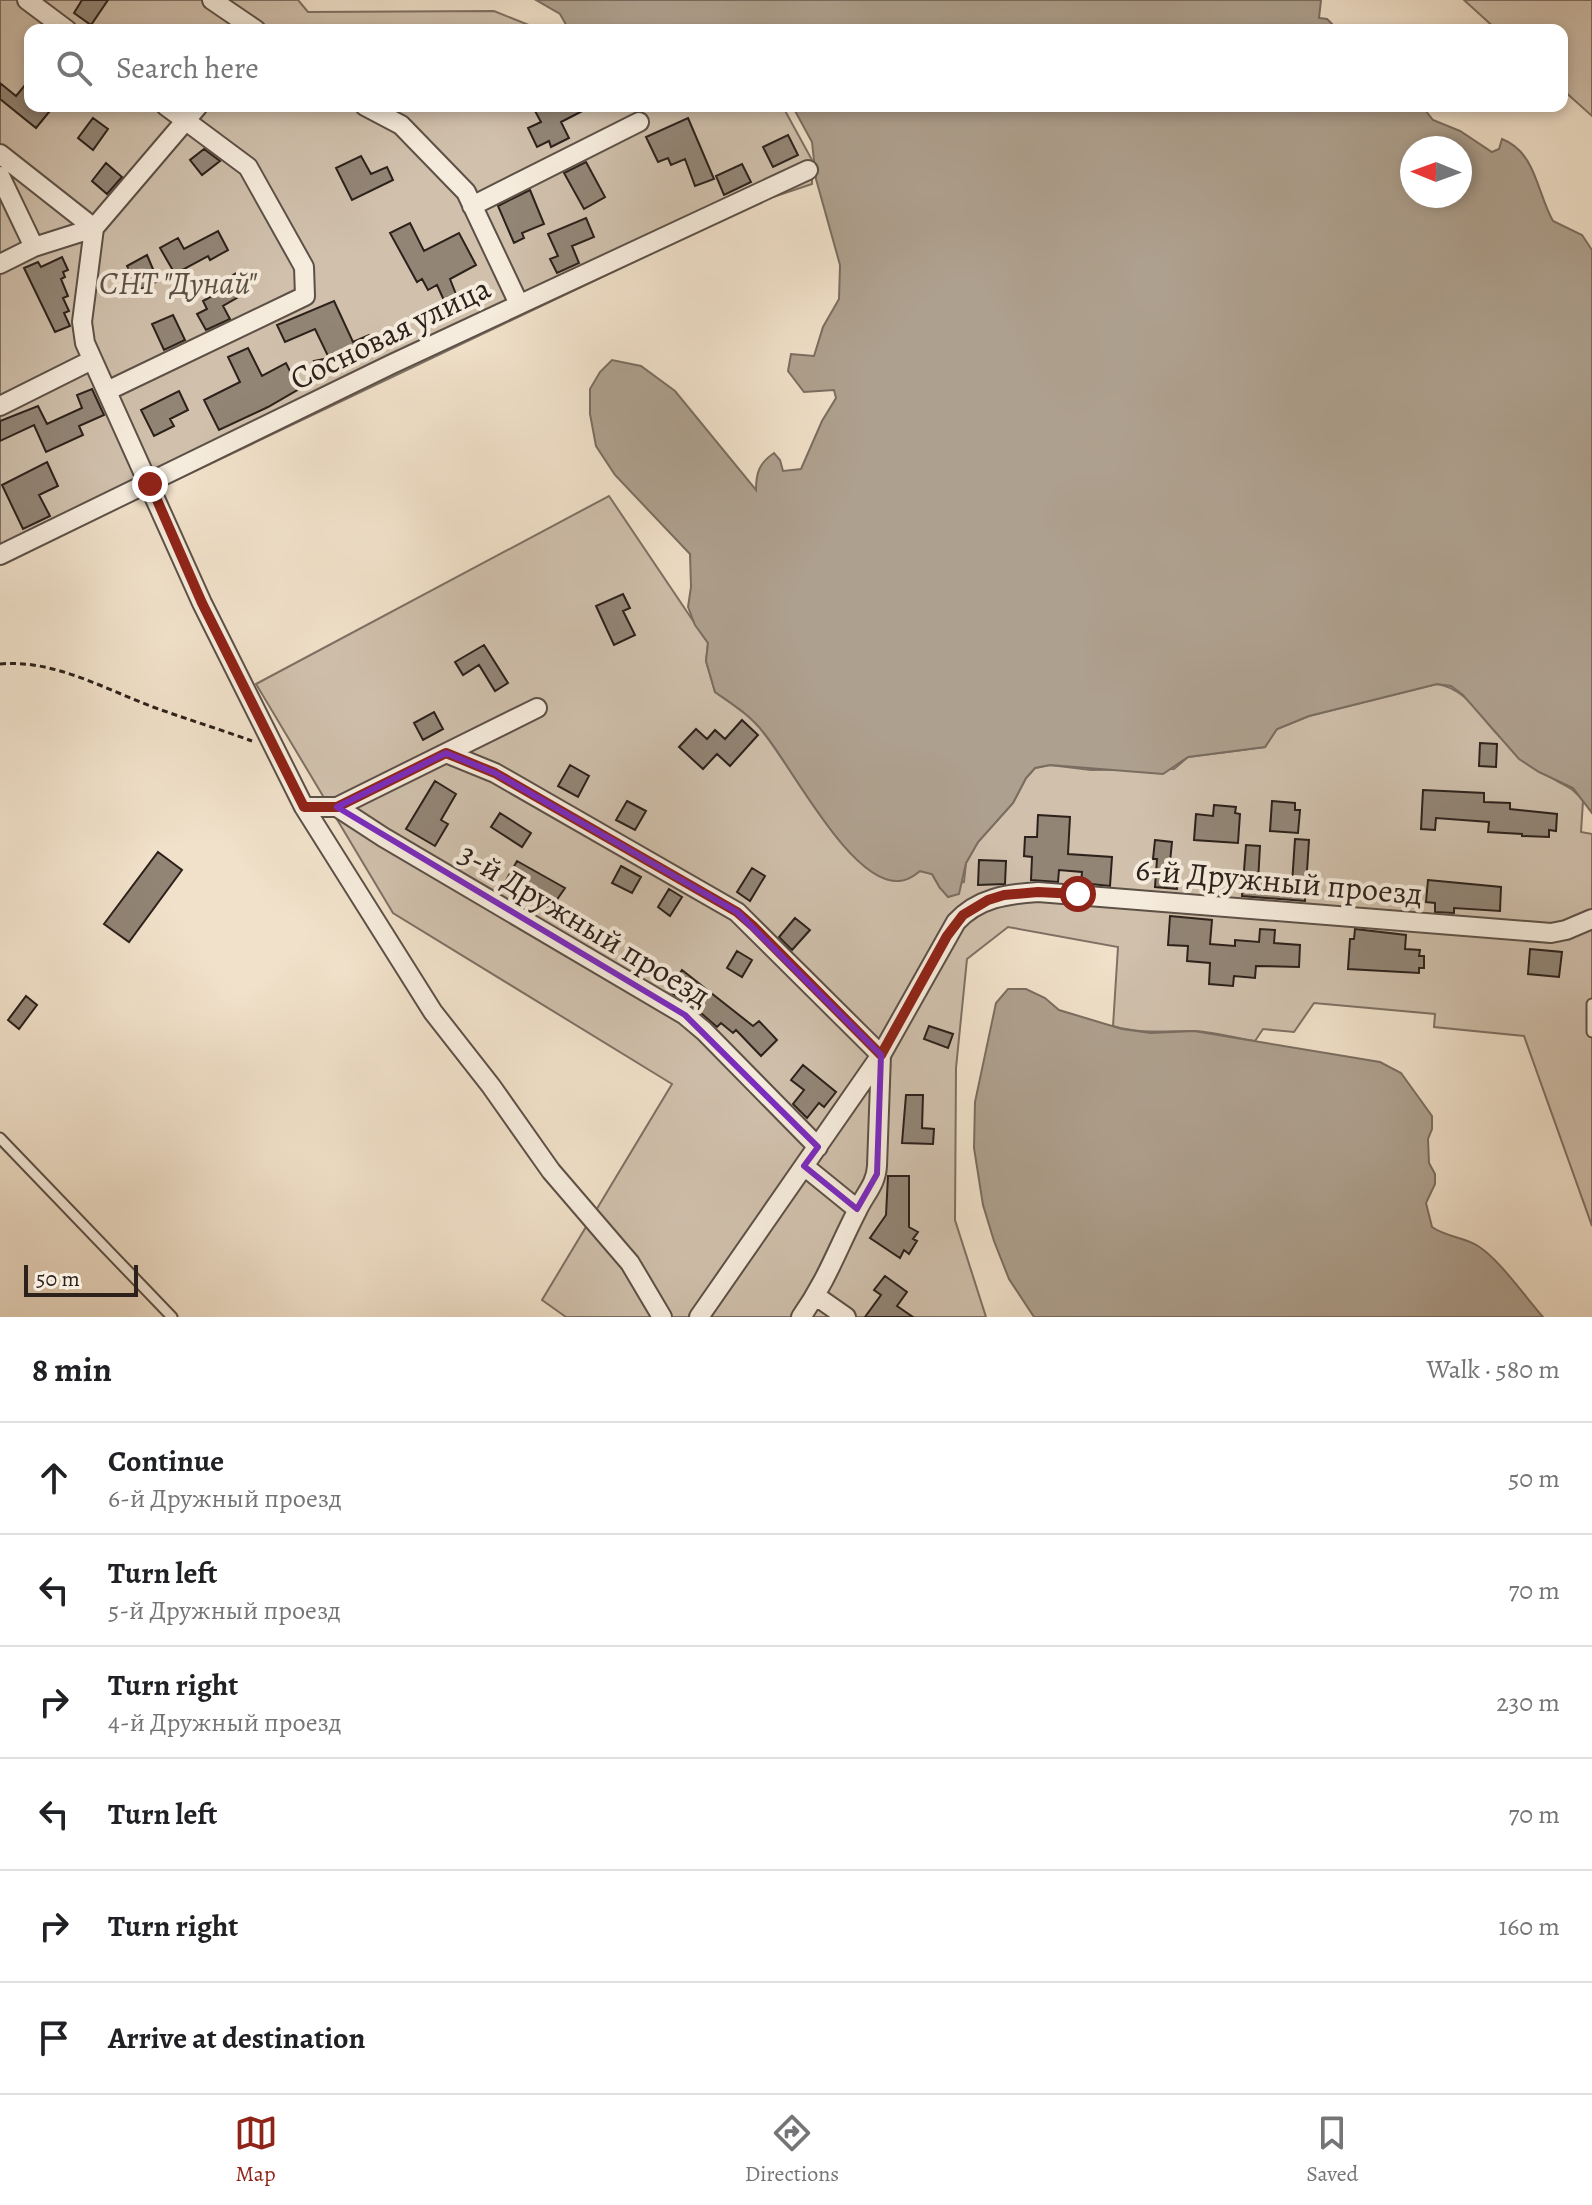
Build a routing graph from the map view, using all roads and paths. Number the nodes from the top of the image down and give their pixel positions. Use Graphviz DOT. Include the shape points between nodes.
graph roads {
  1 [pos="27,0"];
  2 [pos="212,0"];
  3 [pos="59,24"];
  4 [pos="247,24"];
  5 [pos="376,112"];
  6 [pos="192,113"];
  7 [pos="639,122"];
  8 [pos="0,154"];
  9 [pos="808,170"];
  10 [pos="0,176"];
  11 [pos="472,206"];
  12 [pos="94,228"];
  13 [pos="34,247"];
  14 [pos="0,264"];
  15 [pos="519,304"];
  16 [pos="92,360"];
  17 [pos="107,391"];
  18 [pos="0,406"];
  19 [pos="150,484"];
  20 [pos="0,555"];
  21 [pos="0,664"];
  22 [pos="537,708"];
  23 [pos="275,748"];
  24 [pos="446,753"];
  25 [pos="304,807"];
  26 [pos="337,807"];
  27 [pos="1592,919"];
  28 [pos="1592,1004"];
  29 [pos="1592,1032"];
  30 [pos="881,1055"];
  31 [pos="0,1138"];
  32 [pos="818,1147"];
  33 [pos="804,1166"];
  34 [pos="857,1209"];
  35 [pos="816,1296"];
  36 [pos="172,1317"];
  37 [pos="662,1317"];
  38 [pos="699,1317"];
  39 [pos="801,1317"];
  40 [pos="846,1317"];
  1 -- 3 [label="street"];
  2 -- 4 [label="street"];
  5 -- 11 [label="street" via="423,145 466,192"];
  6 -- 12 [label="street"];
  6 -- 17 [label="street" via="248,167 304,267 305,296"];
  7 -- 11 [label="street"];
  8 -- 12 [label="street"];
  9 -- 15 [label="street, Сосновая улица"];
  10 -- 13 [label="street"];
  11 -- 15 [label="street"];
  12 -- 13 [label="street"];
  12 -- 16 [label="street" via="82,322"];
  13 -- 14 [label="street"];
  15 -- 19 [label="street, Сосновая улица"];
  16 -- 17 [label="street"];
  16 -- 18 [label="street"];
  17 -- 19 [label="street"];
  19 -- 20 [label="street, Сосновая улица"];
  19 -- 23 [label="street"];
  21 -- 23 [label="path" via="34,665 72,675"];
  22 -- 24 [label="street"];
  23 -- 25 [label="street"];
  24 -- 26 [label="street"];
  24 -- 30 [label="street" via="495,773 737,912"];
  25 -- 26 [label="street"];
  25 -- 37 [label="street" via="433,1012 551,1171 630,1263"];
  26 -- 32 [label="street, 3-й Дружный проезд" via="685,1015"];
  27 -- 30 [label="street, 6-й Дружный проезд" via="1551,933 1038,892 988,900 963,915 947,936"];
  28 -- 29 [label="lane"];
  30 -- 32 [label="street"];
  30 -- 34 [label="street" via="877,1174"];
  31 -- 36 [label="lane"];
  32 -- 33 [label="street"];
  33 -- 34 [label="street"];
  33 -- 38 [label="street"];
  34 -- 35 [label="street"];
  35 -- 39 [label="street"];
  35 -- 40 [label="street"];
}
